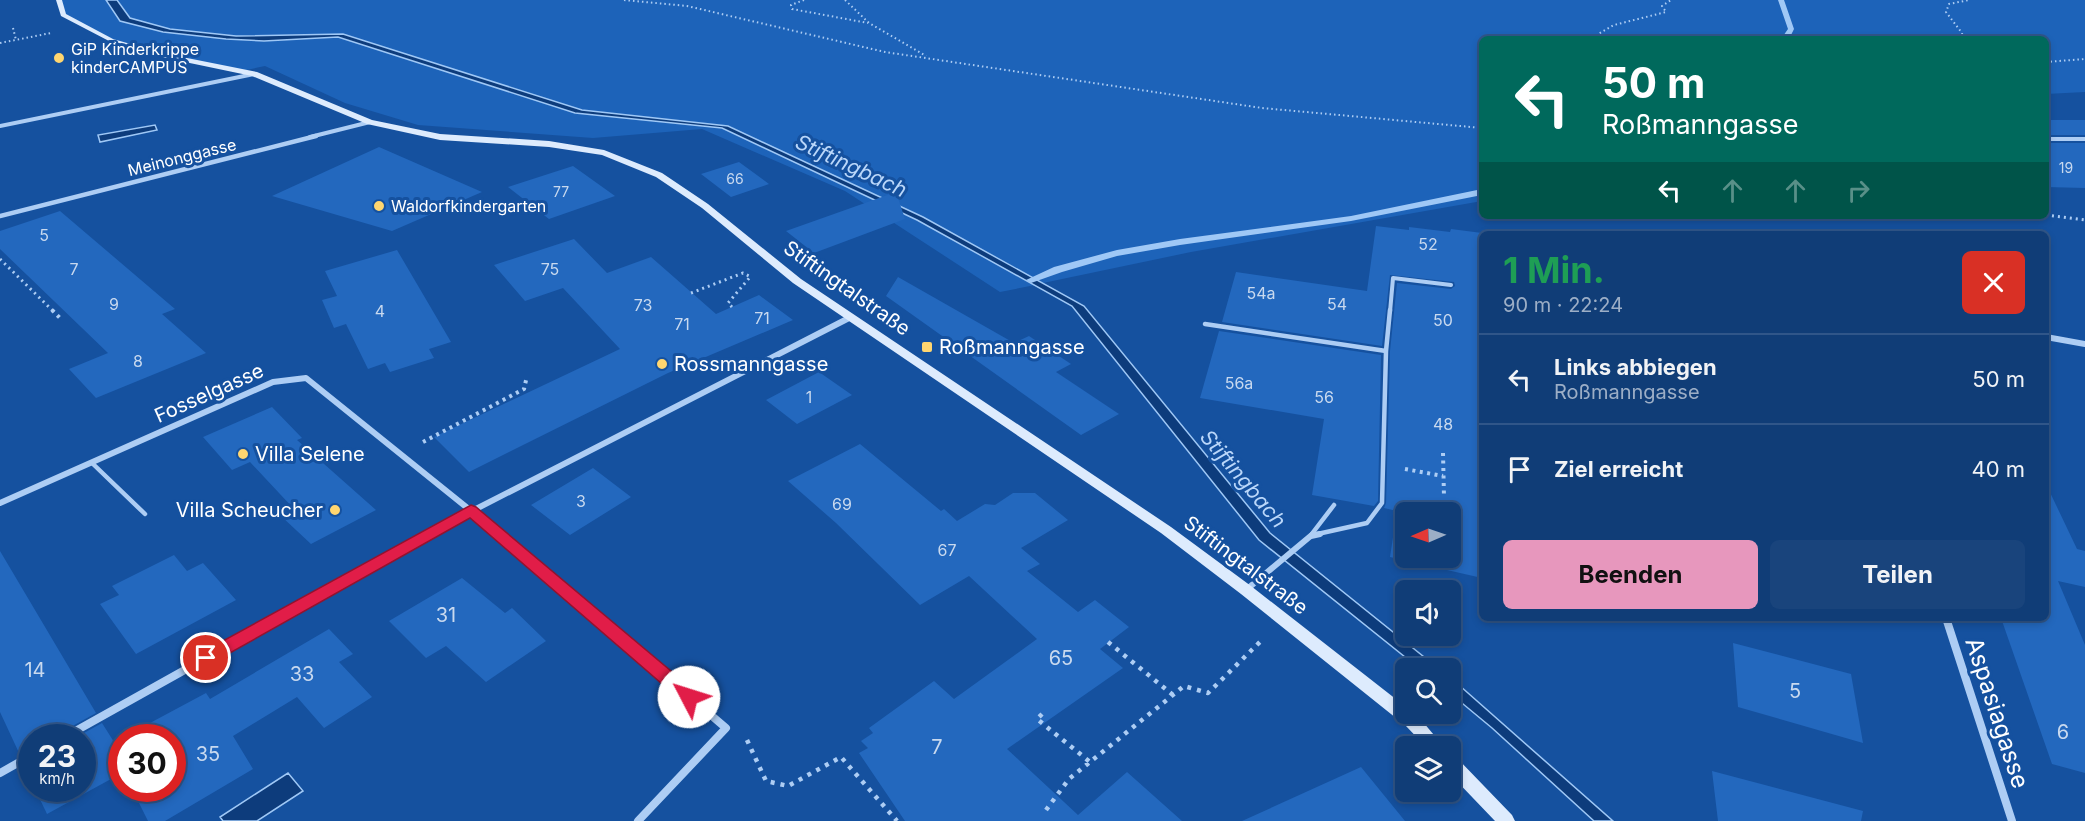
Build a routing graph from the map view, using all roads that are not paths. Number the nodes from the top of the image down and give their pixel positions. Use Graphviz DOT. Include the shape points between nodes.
graph roads {
  1 [pos="58,0"];
  2 [pos="254,74"];
  3 [pos="370,122"];
  4 [pos="0,126"];
  5 [pos="2049,139"];
  6 [pos="2085,139"];
  7 [pos="0,216"];
  8 [pos="1451,285"];
  9 [pos="849,318"];
  10 [pos="1205,324"];
  11 [pos="2049,338"];
  12 [pos="2085,344"];
  13 [pos="1386,351"];
  14 [pos="92,462"];
  15 [pos="0,503"];
  16 [pos="1334,505"];
  17 [pos="471,510"];
  18 [pos="145,514"];
  19 [pos="1311,536"];
  20 [pos="1246,590"];
  21 [pos="1947,621"];
  22 [pos="88,724"];
  23 [pos="1426,736"];
  24 [pos="18,763"];
  25 [pos="0,773"];
  26 [pos="1461,774"];
  27 [pos="638,821"];
  28 [pos="1506,821"];
  29 [pos="2012,821"];
  1 -- 2 [label="street, Stiftingtalstraße" via="63,15 111,40 161,55"];
  2 -- 3 [label="street, Stiftingtalstraße"];
  2 -- 4 [label="street"];
  3 -- 7 [label="street, Meinonggasse"];
  3 -- 9 [label="street, Stiftingtalstraße" via="440,137 549,144 604,153 659,175"];
  5 -- 6 [label="lane"];
  8 -- 13 [label="lane" via="1393,278"];
  9 -- 17 [label="street"];
  9 -- 20 [label="street, Stiftingtalstraße" via="1166,530"];
  10 -- 13 [label="lane"];
  11 -- 12 [label="street"];
  13 -- 19 [label="lane" via="1382,503 1367,523"];
  14 -- 15 [label="street, Fosselgasse"];
  14 -- 17 [label="street, Fosselgasse" via="273,382 298,378 314,382"];
  14 -- 18 [label="lane"];
  16 -- 19 [label="lane"];
  17 -- 22 [label="street"];
  17 -- 27 [label="street" via="726,728"];
  19 -- 20 [label="lane"];
  20 -- 23 [label="street, Stiftingtalstraße"];
  21 -- 29 [label="street, Aspasiagasse"];
  24 -- 25 [label="street"];
  26 -- 28 [label="street"];
}
